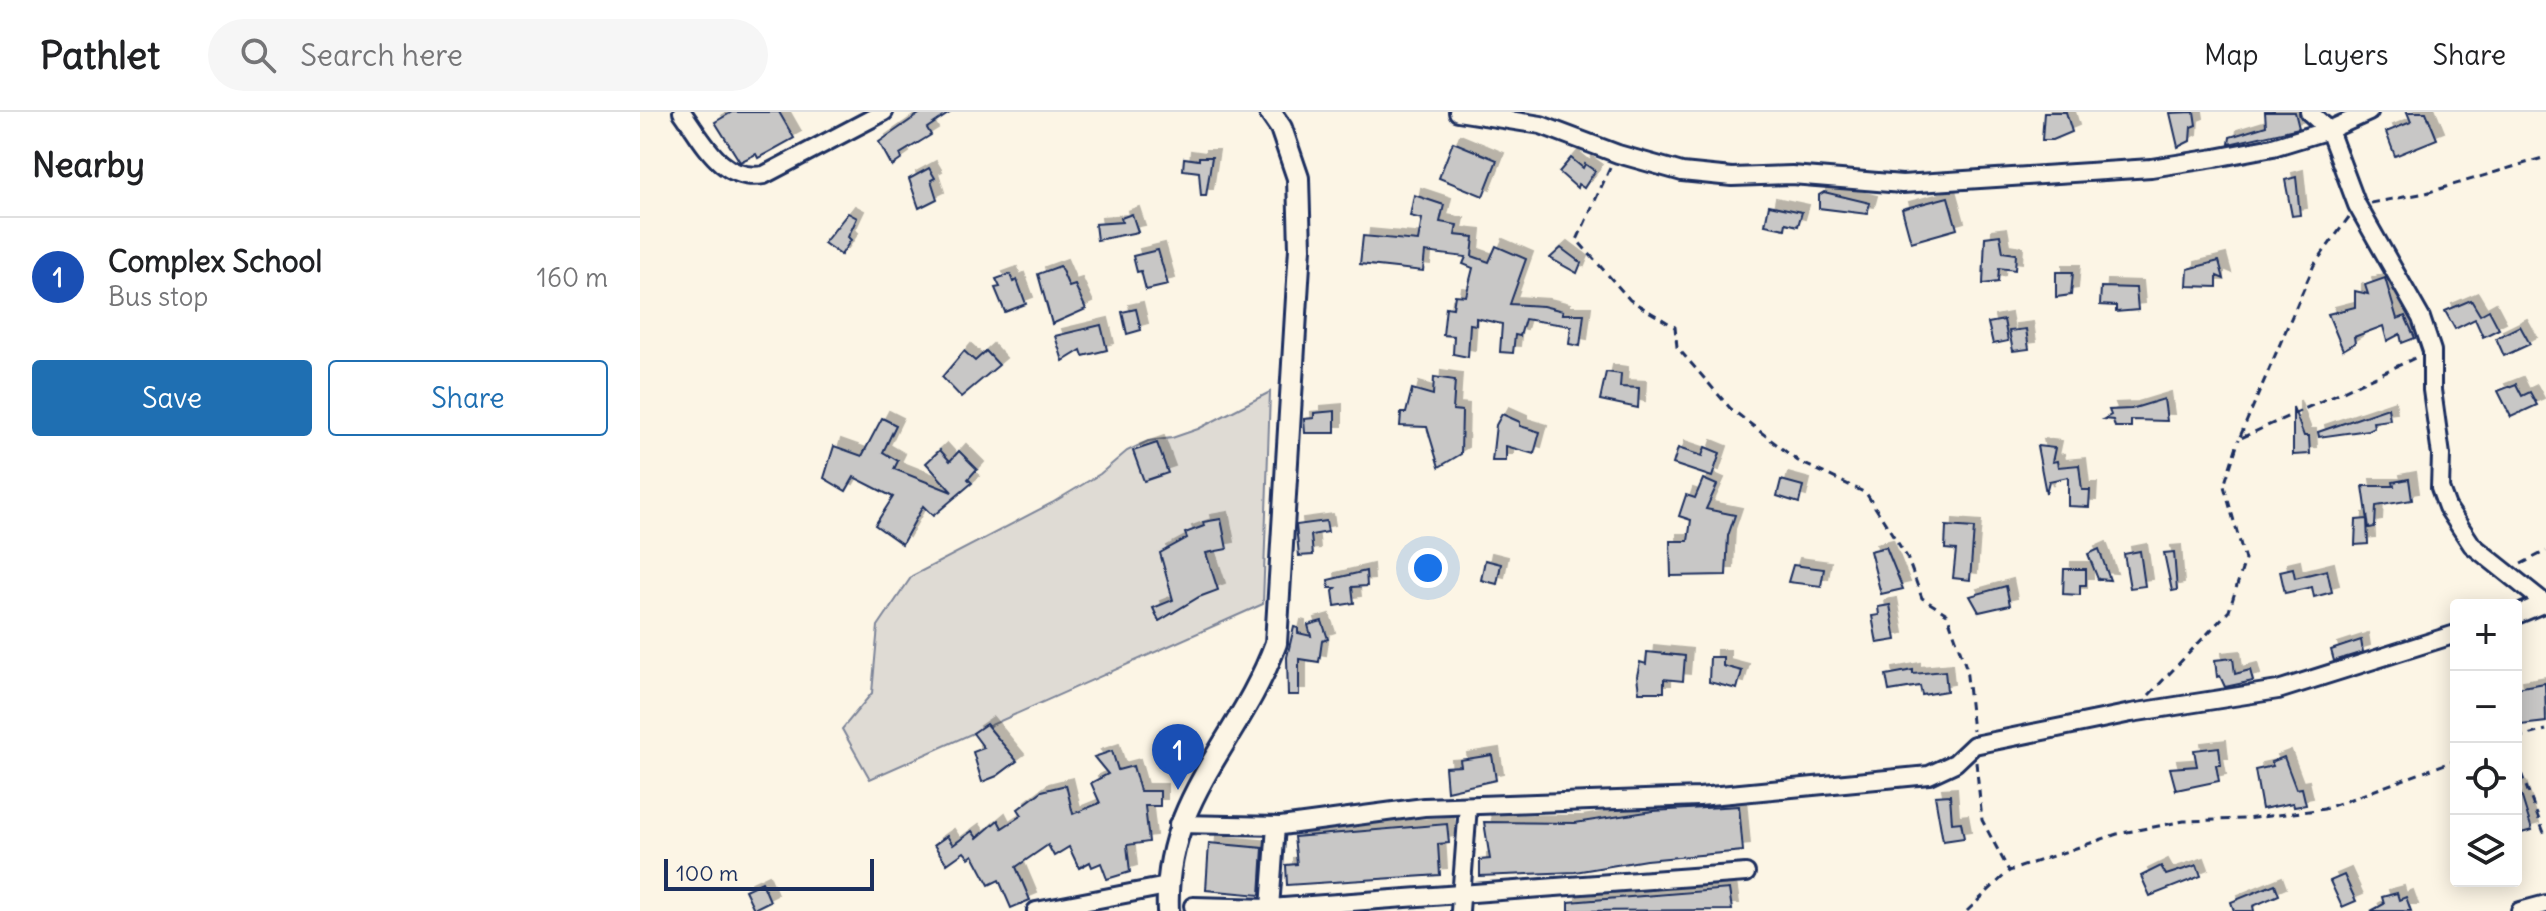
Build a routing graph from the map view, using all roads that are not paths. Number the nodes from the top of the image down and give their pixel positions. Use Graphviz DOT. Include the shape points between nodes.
graph roads {
  1 [pos="682,112"];
  2 [pos="884,112"];
  3 [pos="1270,112"];
  4 [pos="1458,112"];
  5 [pos="2309,112"];
  6 [pos="2369,112"];
  7 [pos="2329,130"];
  8 [pos="2546,604"];
  9 [pos="2522,613"];
  10 [pos="2450,636"];
  11 [pos="1468,806"];
  12 [pos="1178,824"];
  13 [pos="1276,826"];
  14 [pos="1746,873"];
  15 [pos="1167,886"];
  16 [pos="1460,903"];
  17 [pos="2546,904"];
  18 [pos="1193,906"];
  19 [pos="1270,909"];
  20 [pos="1036,911"];
  21 [pos="1168,911"];
  22 [pos="2520,911"];
  1 -- 2 [label="street" via="721,165 747,178 764,175"];
  3 -- 12 [label="main road" via="1298,178 1300,248 1276,643 1251,702 1197,783"];
  4 -- 7 [label="street" via="1541,125 1682,172 1902,184 2151,168 2273,147"];
  5 -- 7 [label="street"];
  6 -- 7 [label="street"];
  7 -- 8 [label="street" via="2357,205 2410,297 2432,351 2440,488 2447,507 2472,545"];
  8 -- 9 [label="street"];
  10 -- 11 [label="street" via="2278,690 1974,745 1955,763 1929,775 1699,797"];
  11 -- 13 [label="street"];
  11 -- 16 [label="street"];
  12 -- 13 [label="street"];
  12 -- 15 [label="main road"];
  13 -- 19 [label="street"];
  14 -- 16 [label="street"];
  15 -- 20 [label="street"];
  15 -- 21 [label="main road"];
  16 -- 19 [label="street"];
  17 -- 22 [label="street"];
  18 -- 19 [label="street"];
}
